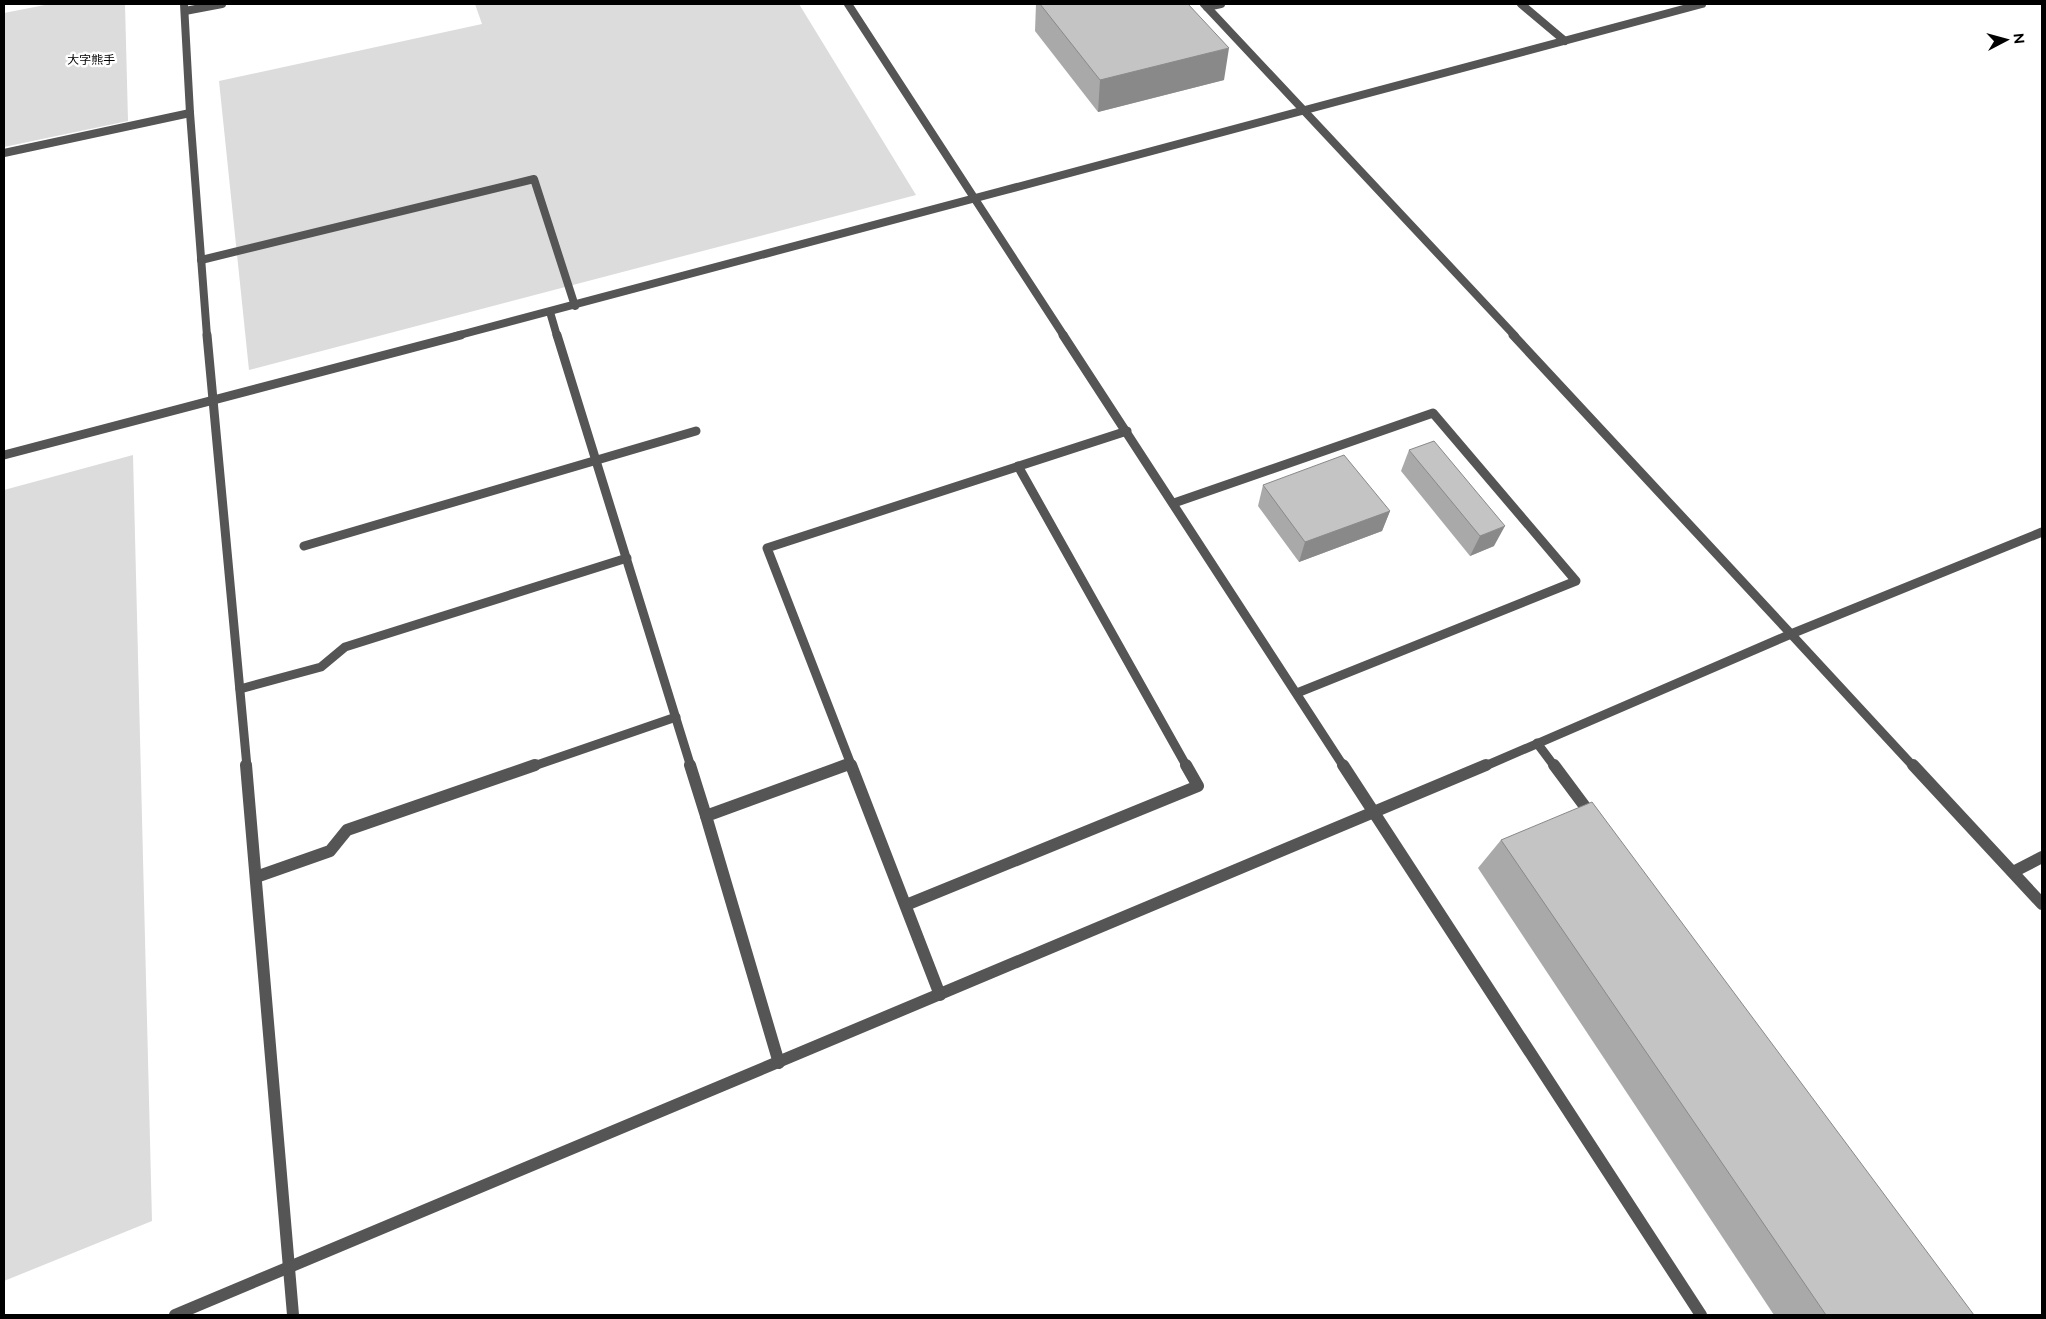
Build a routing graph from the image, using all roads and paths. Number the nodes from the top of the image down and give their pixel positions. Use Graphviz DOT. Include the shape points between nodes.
graph roads {
  1 [pos="222,4"];
  2 [pos="848,4"];
  3 [pos="1221,4"];
  4 [pos="1521,4"];
  5 [pos="1702,4"];
  6 [pos="1205,6"];
  7 [pos="185,7"];
  8 [pos="1565,41"];
  9 [pos="1304,109"];
  10 [pos="190,113"];
  11 [pos="4,153"];
  12 [pos="976,199"];
  13 [pos="201,260"];
  14 [pos="576,306"];
  15 [pos="550,312"];
  16 [pos="212,400"];
  17 [pos="696,431"];
  18 [pos="1127,431"];
  19 [pos="4,455"];
  20 [pos="596,460"];
  21 [pos="1018,466"];
  22 [pos="1174,503"];
  23 [pos="2042,532"];
  24 [pos="304,546"];
  25 [pos="627,558"];
  26 [pos="1790,634"];
  27 [pos="240,689"];
  28 [pos="1297,693"];
  29 [pos="676,718"];
  30 [pos="1537,743"];
  31 [pos="850,764"];
  32 [pos="1375,813"];
  33 [pos="706,816"];
  34 [pos="1597,822"];
  35 [pos="2042,857"];
  36 [pos="2013,872"];
  37 [pos="256,877"];
  38 [pos="2042,904"];
  39 [pos="906,905"];
  40 [pos="940,995"];
  41 [pos="779,1063"];
  42 [pos="289,1269"];
  43 [pos="175,1315"];
  44 [pos="293,1315"];
  45 [pos="1701,1315"];
  1 -- 7 [label="street"];
  2 -- 12 [label="street"];
  3 -- 6 [label="street"];
  4 -- 8 [label="street"];
  5 -- 8 [label="street"];
  6 -- 9 [label="street"];
  7 -- 10 [label="street"];
  8 -- 9 [label="street"];
  9 -- 12 [label="street"];
  9 -- 26 [label="street"];
  10 -- 11 [label="street"];
  10 -- 13 [label="street"];
  12 -- 14 [label="street"];
  12 -- 18 [label="street"];
  13 -- 14 [label="street" via="534,179"];
  13 -- 16 [label="street"];
  14 -- 15 [label="street"];
  15 -- 16 [label="street"];
  15 -- 20 [label="street"];
  16 -- 19 [label="street"];
  16 -- 27 [label="street"];
  17 -- 20 [label="street"];
  18 -- 21 [label="street"];
  18 -- 22 [label="street"];
  20 -- 24 [label="street"];
  20 -- 25 [label="street"];
  21 -- 31 [label="street" via="767,548"];
  21 -- 39 [label="street" via="1198,786"];
  22 -- 28 [label="street"];
  22 -- 28 [label="street" via="1432,413 1576,581"];
  23 -- 26 [label="street"];
  25 -- 27 [label="street" via="345,646 321,667"];
  25 -- 29 [label="street"];
  26 -- 30 [label="street"];
  26 -- 36 [label="street"];
  27 -- 37 [label="street"];
  28 -- 32 [label="street"];
  29 -- 33 [label="street"];
  29 -- 37 [label="street" via="347,830 330,851"];
  30 -- 32 [label="street"];
  30 -- 34 [label="street"];
  31 -- 33 [label="street"];
  31 -- 39 [label="street"];
  32 -- 40 [label="street"];
  32 -- 45 [label="street"];
  33 -- 41 [label="street"];
  35 -- 36 [label="street"];
  36 -- 38 [label="street"];
  37 -- 42 [label="street"];
  39 -- 40 [label="street"];
  40 -- 41 [label="street"];
  41 -- 42 [label="street"];
  42 -- 43 [label="street"];
  42 -- 44 [label="street"];
}
